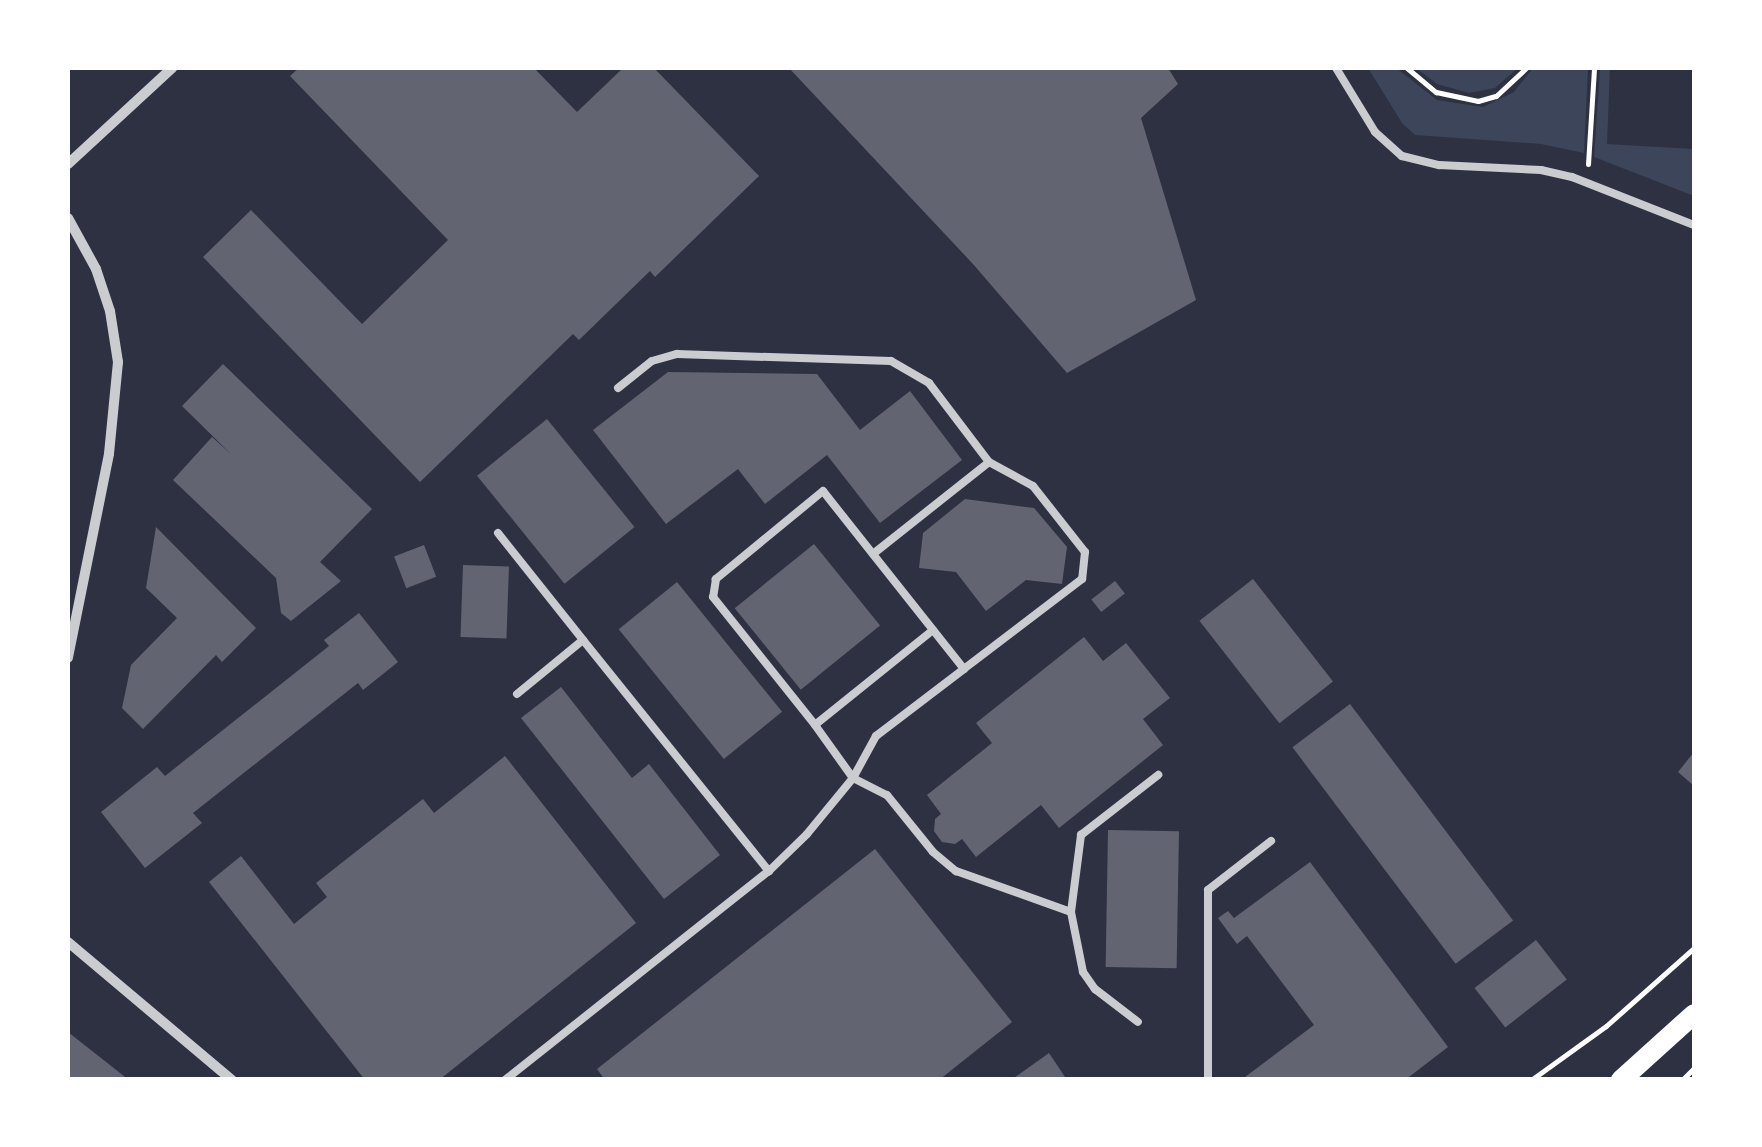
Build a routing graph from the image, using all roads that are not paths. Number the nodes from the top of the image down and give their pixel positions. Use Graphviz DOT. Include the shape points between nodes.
graph roads {
  1 [pos="172,68"];
  2 [pos="1336,68"];
  3 [pos="68,164"];
  4 [pos="68,218"];
  5 [pos="1694,225"];
  6 [pos="618,388"];
  7 [pos="989,462"];
  8 [pos="498,533"];
  9 [pos="873,554"];
  10 [pos="933,630"];
  11 [pos="584,640"];
  12 [pos="68,658"];
  13 [pos="964,669"];
  14 [pos="517,694"];
  15 [pos="815,725"];
  16 [pos="1158,775"];
  17 [pos="853,778"];
  18 [pos="1271,841"];
  19 [pos="769,870"];
  20 [pos="1071,912"];
  21 [pos="68,942"];
  22 [pos="1694,1014"];
  23 [pos="1138,1022"];
  24 [pos="232,1080"];
  25 [pos="505,1080"];
  26 [pos="1208,1080"];
  27 [pos="1620,1080"];
  1 -- 3 [label="street"];
  2 -- 5 [label="lane" via="1375,132 1402,156 1439,166 1541,170"];
  4 -- 12 [label="street" via="96,269 118,362 110,454"];
  6 -- 7 [label="lane" via="652,361 677,354 892,361 929,383"];
  7 -- 9 [label="lane"];
  7 -- 13 [label="lane" via="1034,486 1085,552 1082,579"];
  8 -- 11 [label="lane"];
  9 -- 10 [label="lane"];
  9 -- 15 [label="lane" via="823,492 716,579 713,597"];
  10 -- 13 [label="lane"];
  10 -- 15 [label="lane"];
  11 -- 14 [label="lane"];
  11 -- 19 [label="lane"];
  13 -- 17 [label="lane" via="876,736"];
  15 -- 17 [label="lane"];
  16 -- 20 [label="lane" via="1082,835"];
  17 -- 19 [label="lane"];
  17 -- 20 [label="lane" via="888,795 956,871"];
  18 -- 26 [label="lane" via="1208,890"];
  19 -- 25 [label="lane"];
  20 -- 23 [label="lane" via="1084,972 1095,989"];
  21 -- 24 [label="street"];
  22 -- 27 [label="main road"];
}
